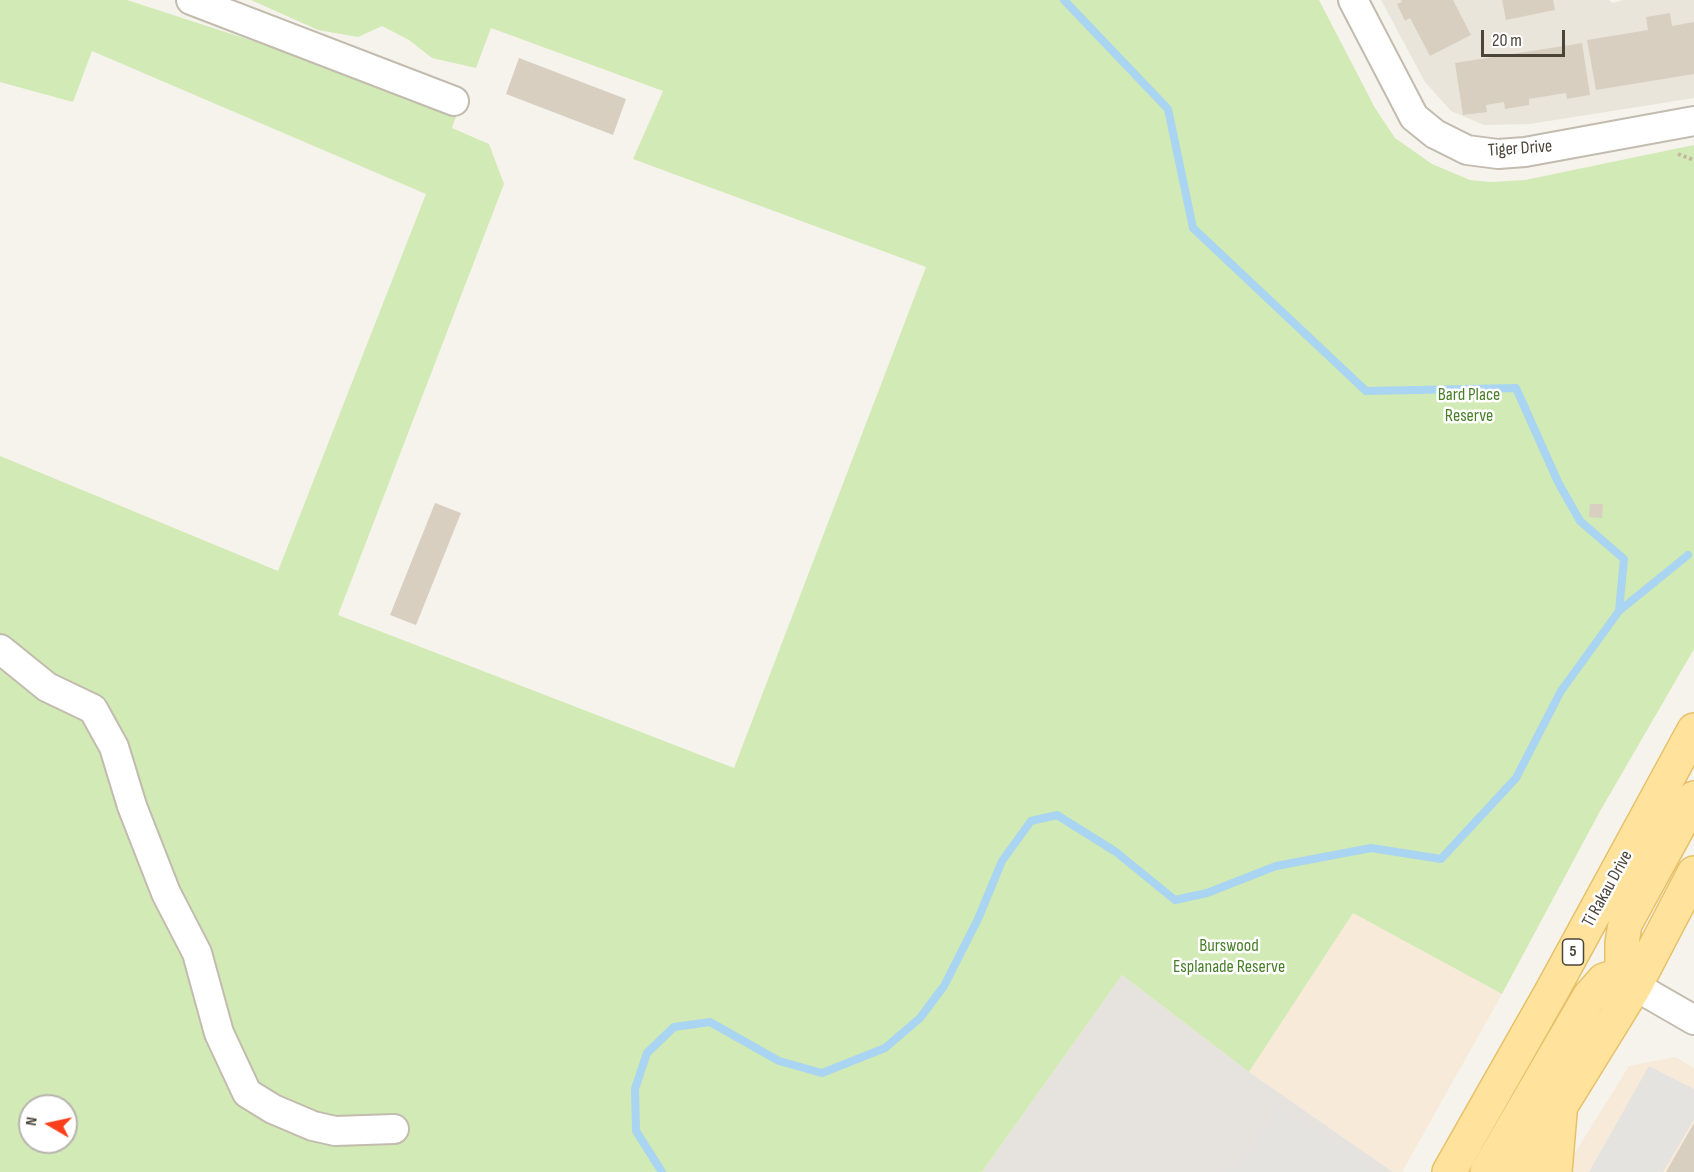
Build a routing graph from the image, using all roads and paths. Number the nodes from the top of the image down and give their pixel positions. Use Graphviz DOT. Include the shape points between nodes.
graph roads {
  1 [pos="191,0"];
  2 [pos="1353,0"];
  3 [pos="454,101"];
  4 [pos="1694,121"];
  5 [pos="0,649"];
  6 [pos="1694,730"];
  7 [pos="1694,798"];
  8 [pos="1694,873"];
  9 [pos="1635,986"];
  10 [pos="1694,1020"];
  11 [pos="1561,1108"];
  12 [pos="394,1129"];
  13 [pos="1449,1172"];
  14 [pos="1487,1172"];
  15 [pos="1520,1172"];
  16 [pos="1555,1172"];
  1 -- 3 [label="street"];
  2 -- 4 [label="street, Tiger Drive" via="1414,117 1435,134 1467,150 1525,152"];
  5 -- 12 [label="street" via="47,687 93,709 114,747 166,894 197,953 219,1034 247,1093 313,1126 335,1131"];
  6 -- 13 [label="main road, Ti Rakau Drive / 5"];
  7 -- 9 [label="main road" via="1624,924 1622,968"];
  8 -- 9 [label="main road"];
  9 -- 10 [label="street"];
  9 -- 11 [label="main road"];
  9 -- 14 [label="main road" via="1613,977 1604,980 1589,997"];
  11 -- 15 [label="main road"];
  11 -- 16 [label="main road"];
}
